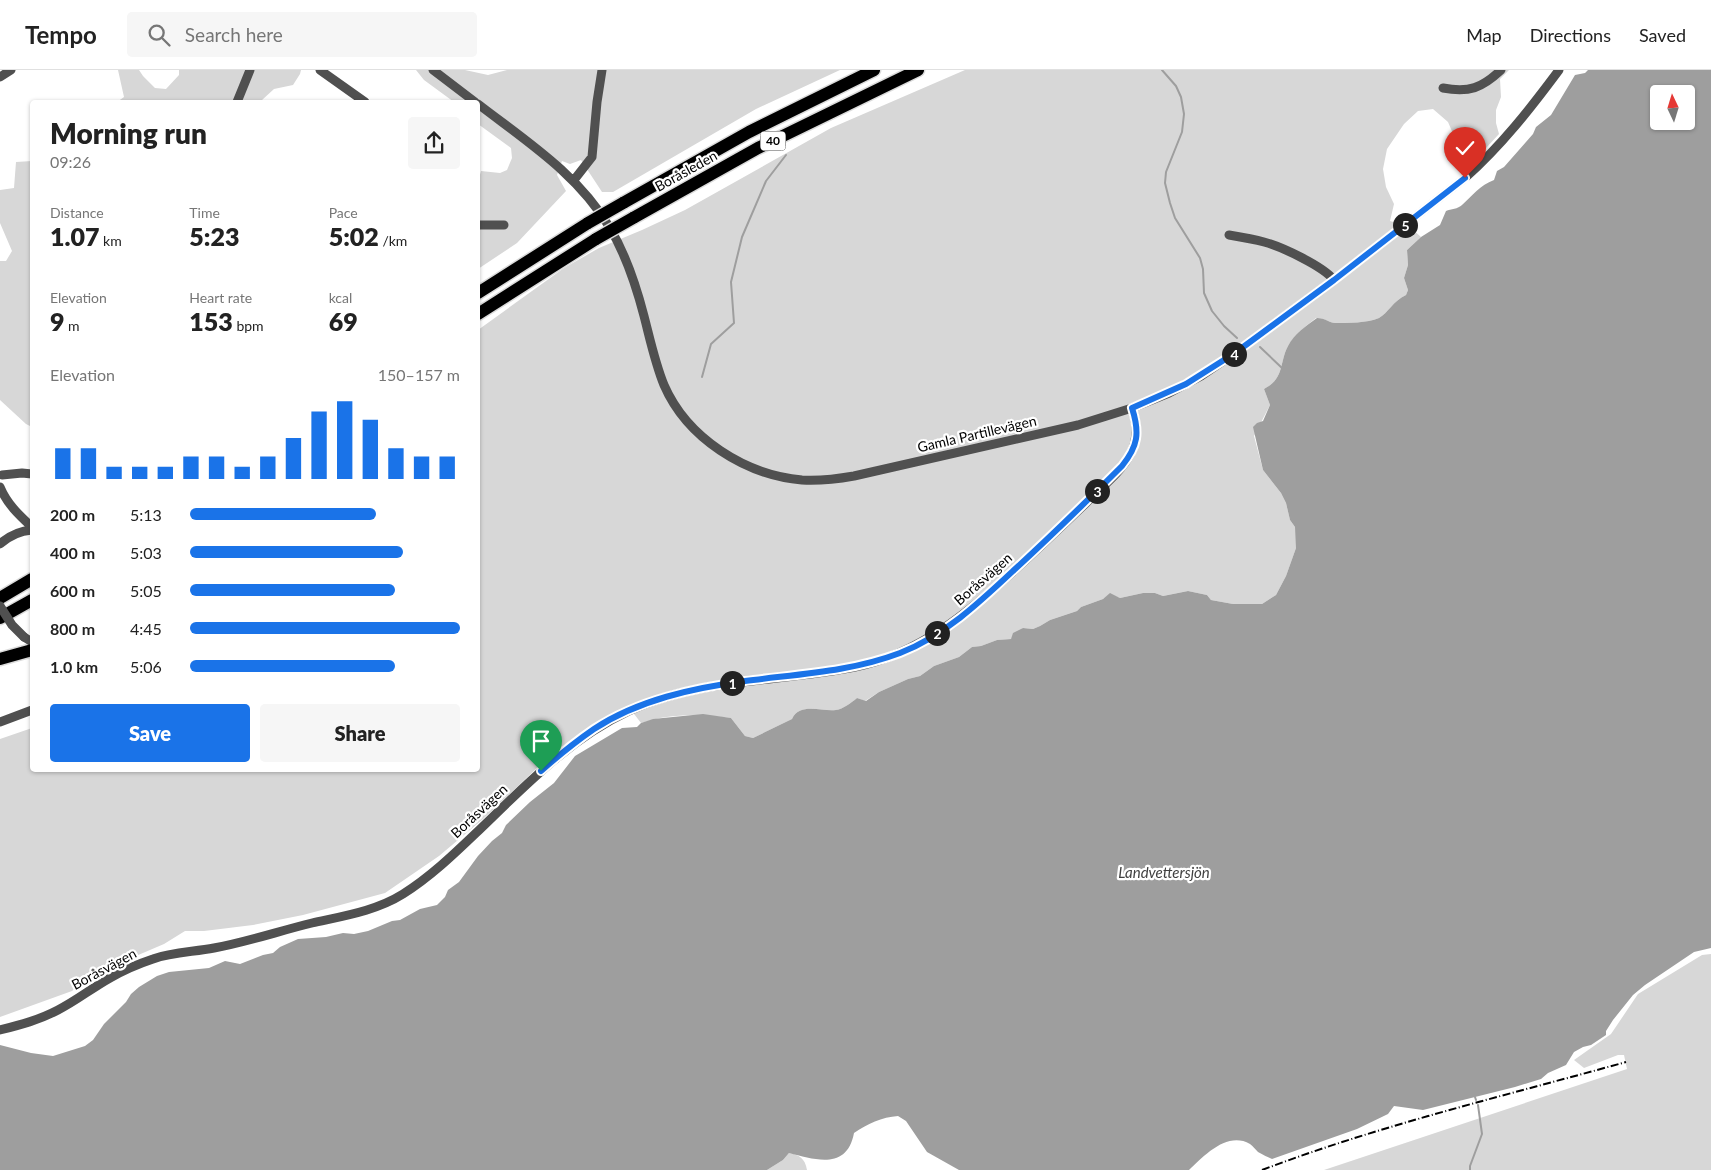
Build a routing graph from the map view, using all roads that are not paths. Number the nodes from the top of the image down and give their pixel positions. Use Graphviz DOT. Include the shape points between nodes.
graph roads {
  1 [pos="11,70"];
  2 [pos="250,70"];
  3 [pos="320,70"];
  4 [pos="433,70"];
  5 [pos="602,70"];
  6 [pos="874,70"];
  7 [pos="918,70"];
  8 [pos="1501,70"];
  9 [pos="1559,70"];
  10 [pos="0,77"];
  11 [pos="1442,88"];
  12 [pos="238,100"];
  13 [pos="362,100"];
  14 [pos="472,100"];
  15 [pos="480,106"];
  16 [pos="574,180"];
  17 [pos="480,225"];
  18 [pos="504,225"];
  19 [pos="1229,234"];
  20 [pos="1334,280"];
  21 [pos="480,292"];
  22 [pos="480,313"];
  23 [pos="1132,408"];
  24 [pos="30,474"];
  25 [pos="2,475"];
  26 [pos="0,487"];
  27 [pos="30,526"];
  28 [pos="30,529"];
  29 [pos="0,544"];
  30 [pos="30,580"];
  31 [pos="0,598"];
  32 [pos="30,601"];
  33 [pos="0,606"];
  34 [pos="0,618"];
  35 [pos="30,641"];
  36 [pos="30,651"];
  37 [pos="0,659"];
  38 [pos="30,711"];
  39 [pos="0,722"];
  40 [pos="0,1030"];
  1 -- 10 [label="street"];
  2 -- 12 [label="street"];
  3 -- 13 [label="street"];
  4 -- 14 [label="street, Gamla Partillevägen"];
  5 -- 16 [label="street" via="592,157"];
  6 -- 21 [label="highway, Boråsleden / 40, bridge" via="749,132 623,202"];
  7 -- 22 [label="highway, Boråsleden / 40, bridge" via="758,148 596,239"];
  8 -- 11 [label="street" via="1471,90"];
  9 -- 20 [label="street, Gamla Partillevägen" via="1526,114 1481,163"];
  15 -- 16 [label="street, Gamla Partillevägen"];
  16 -- 23 [label="street, Gamla Partillevägen" via="609,226 628,263 657,364 672,402 698,433 744,464 795,479 845,478 1058,430"];
  17 -- 18 [label="street"];
  19 -- 20 [label="street" via="1266,242 1316,265"];
  20 -- 23 [label="street, Gamla Partillevägen" via="1201,376"];
  23 -- 40 [label="street, Boråsvägen" via="1137,440 1122,466 980,602 928,638 902,652 859,666 706,688 628,711 562,752 422,881 398,897 343,917 247,941 157,957 110,978 59,1010"];
  24 -- 25 [label="street"];
  26 -- 27 [label="street" via="11,506"];
  28 -- 29 [label="street" via="9,536"];
  30 -- 31 [label="highway"];
  32 -- 34 [label="highway"];
  33 -- 35 [label="street, bridge" via="12,625"];
  36 -- 37 [label="highway"];
  38 -- 39 [label="street"];
}
